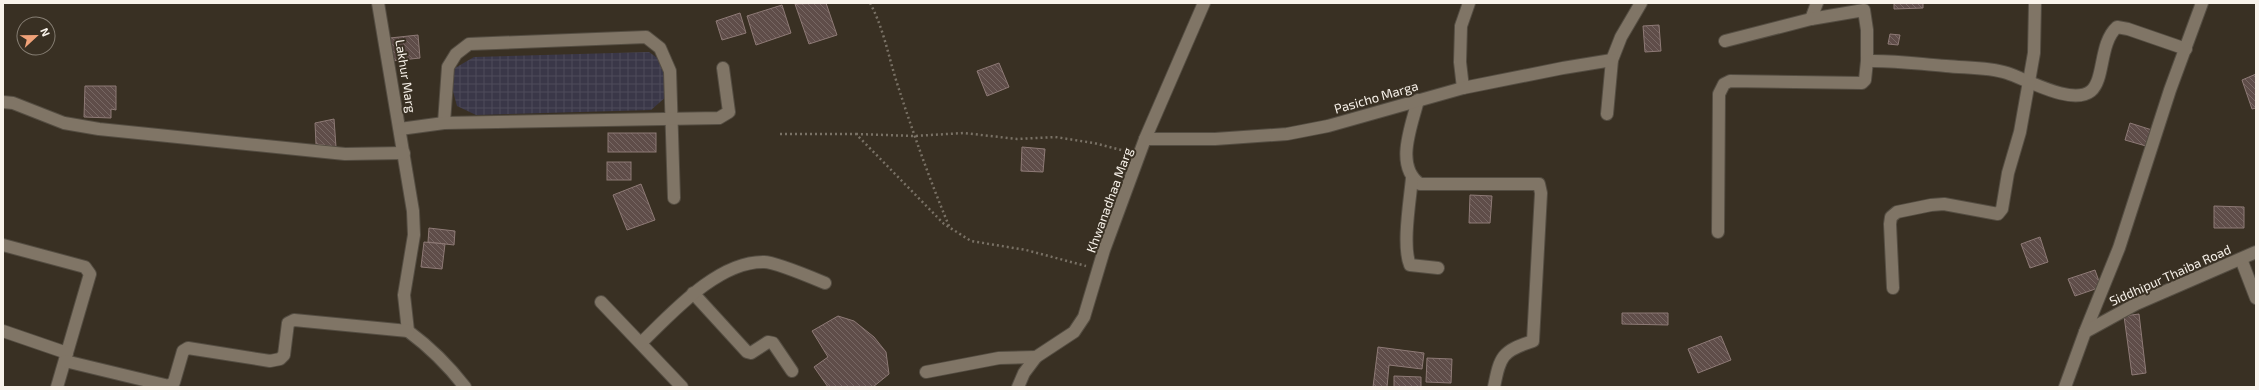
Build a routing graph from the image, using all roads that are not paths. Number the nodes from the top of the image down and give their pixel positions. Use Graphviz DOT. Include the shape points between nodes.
graph roads {
  1 [pos="378,3"];
  2 [pos="1204,3"];
  3 [pos="1469,3"];
  4 [pos="1641,3"];
  5 [pos="1817,3"];
  6 [pos="2035,3"];
  7 [pos="2202,3"];
  8 [pos="1865,6"];
  9 [pos="1811,19"];
  10 [pos="1725,41"];
  11 [pos="2186,49"];
  12 [pos="1612,60"];
  13 [pos="1867,61"];
  14 [pos="723,68"];
  15 [pos="2029,82"];
  16 [pos="1463,88"];
  17 [pos="1418,100"];
  18 [pos="3,102"];
  19 [pos="1607,114"];
  20 [pos="670,119"];
  21 [pos="444,123"];
  22 [pos="400,129"];
  23 [pos="1145,139"];
  24 [pos="404,153"];
  25 [pos="1412,178"];
  26 [pos="674,198"];
  27 [pos="1718,232"];
  28 [pos="3,245"];
  29 [pos="2256,252"];
  30 [pos="2241,259"];
  31 [pos="1438,268"];
  32 [pos="825,283"];
  33 [pos="1893,288"];
  34 [pos="693,293"];
  35 [pos="2256,298"];
  36 [pos="601,302"];
  37 [pos="3,331"];
  38 [pos="408,331"];
  39 [pos="2086,332"];
  40 [pos="641,343"];
  41 [pos="1036,356"];
  42 [pos="66,357"];
  43 [pos="792,371"];
  44 [pos="926,372"];
  45 [pos="57,387"];
  46 [pos="465,387"];
  47 [pos="682,387"];
  48 [pos="1018,387"];
  49 [pos="1494,387"];
  50 [pos="2065,387"];
  1 -- 22 [label="street, Lakhur Marg"];
  2 -- 23 [label="street, Khwanadhaa Marg"];
  3 -- 16 [label="street" via="1461,26 1460,62"];
  4 -- 12 [label="street" via="1621,37"];
  5 -- 9 [label="street"];
  6 -- 15 [label="street" via="2034,53"];
  7 -- 11 [label="street"];
  8 -- 9 [label="street"];
  8 -- 13 [label="street"];
  9 -- 10 [label="street"];
  11 -- 15 [label="street" via="2117,27 2109,34 2096,82 2091,91 2081,95 2067,94"];
  11 -- 39 [label="street" via="2170,90 2119,248"];
  12 -- 16 [label="street, Pasicho Marga"];
  12 -- 19 [label="street"];
  13 -- 15 [label="street" via="1893,60 2006,73"];
  13 -- 27 [label="street" via="1865,80 1862,84 1730,81 1724,84 1719,94"];
  14 -- 20 [label="street" via="729,112 719,118"];
  15 -- 33 [label="street" via="2002,208 1998,214 1990,214 1944,204 1897,212 1891,217 1890,224"];
  16 -- 17 [label="street, Pasicho Marga"];
  17 -- 23 [label="street, Pasicho Marga" via="1328,126 1287,134 1215,139"];
  17 -- 25 [label="street" via="1405,155"];
  18 -- 24 [label="street" via="13,103 64,123 100,129 345,154"];
  20 -- 21 [label="street"];
  20 -- 21 [label="street" via="670,71 660,48 646,36 469,44 456,54 448,67"];
  20 -- 26 [label="street"];
  21 -- 22 [label="street"];
  22 -- 24 [label="street, Lakhur Marg"];
  23 -- 41 [label="street, Khwanadhaa Marg" via="1104,250 1084,317 1074,332"];
  24 -- 38 [label="street, Lakhur Marg" via="414,235 404,295"];
  25 -- 31 [label="street" via="1407,220 1408,259 1410,264 1415,266"];
  25 -- 49 [label="street" via="1420,184 1539,184 1541,194 1533,341 1513,347 1498,362"];
  28 -- 42 [label="street" via="85,267 90,274"];
  29 -- 30 [label="street, Siddhipur Thaiba Road"];
  30 -- 35 [label="street"];
  30 -- 39 [label="street, Siddhipur Thaiba Road" via="2136,304"];
  32 -- 34 [label="street" via="765,262 737,266"];
  34 -- 40 [label="street"];
  34 -- 43 [label="street" via="747,352 751,353 768,342 773,343"];
  36 -- 40 [label="street"];
  37 -- 42 [label="street"];
  38 -- 42 [label="street" via="294,320 288,324 284,355 280,360 270,361 188,348 183,351 174,382 169,386"];
  38 -- 46 [label="street" via="436,353"];
  39 -- 50 [label="street"];
  40 -- 47 [label="street"];
  41 -- 44 [label="street" via="999,358"];
  41 -- 48 [label="street, Khwanadhaa Marg"];
  42 -- 45 [label="street"];
}
